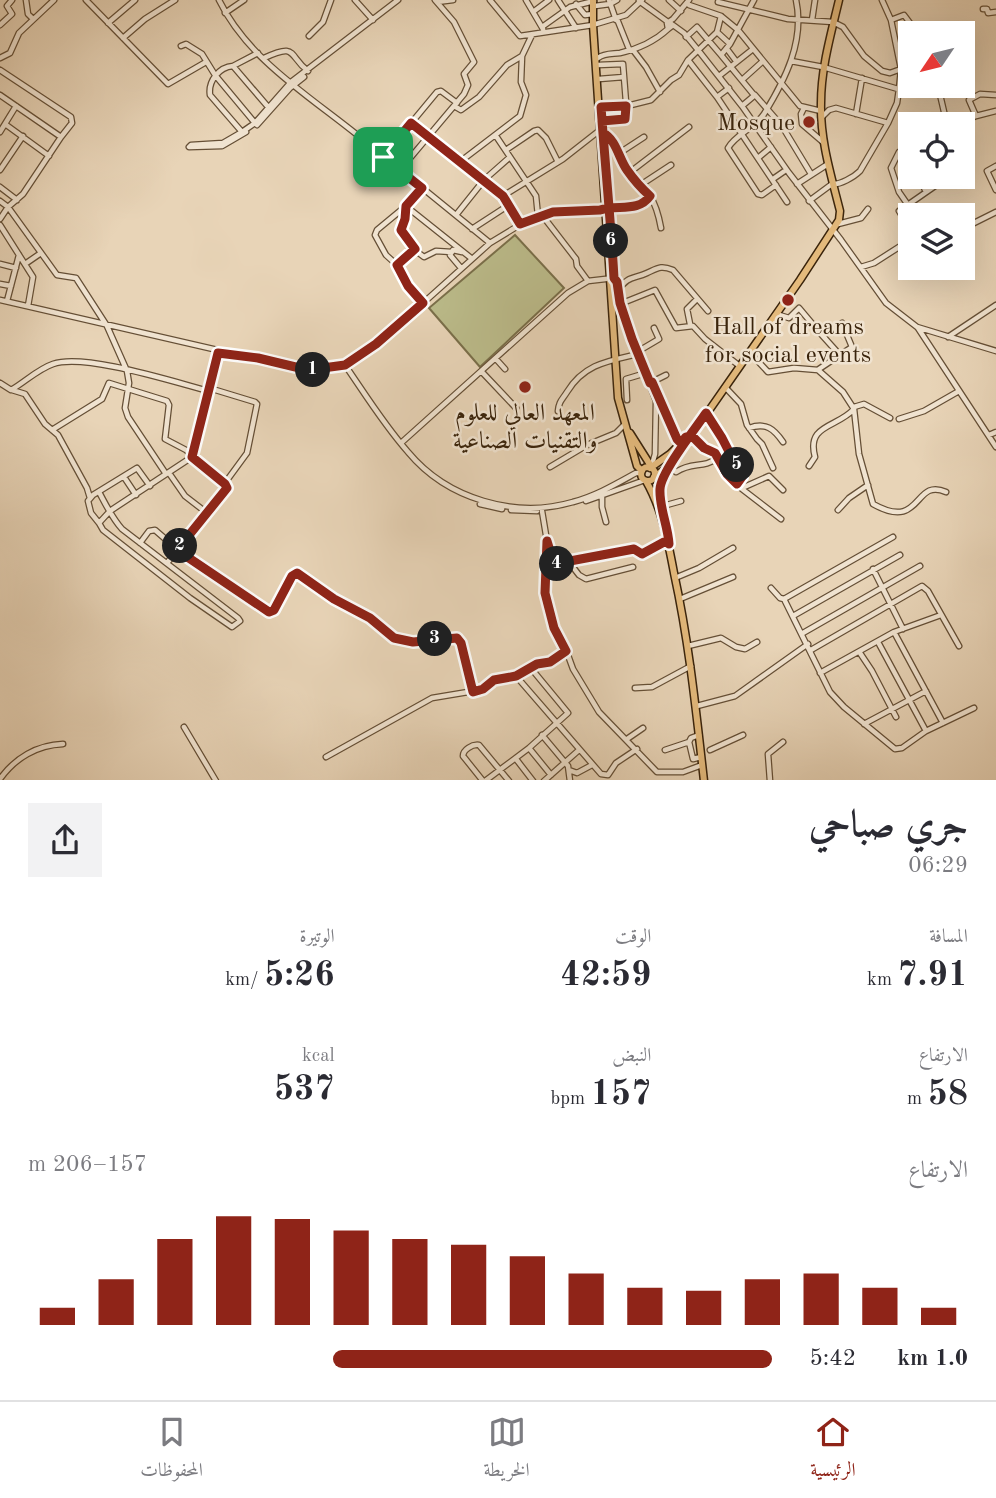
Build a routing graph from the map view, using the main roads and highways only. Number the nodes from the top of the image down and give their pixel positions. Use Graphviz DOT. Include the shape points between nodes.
graph roads {
  1 [pos="839,0"];
  2 [pos="594,2"];
  3 [pos="594,25"];
  4 [pos="597,58"];
  5 [pos="601,132"];
  6 [pos="833,227"];
  7 [pos="616,359"];
  8 [pos="687,438"];
  9 [pos="653,464"];
  10 [pos="671,466"];
  11 [pos="644,476"];
  12 [pos="654,477"];
  13 [pos="660,490"];
  14 [pos="668,542"];
  15 [pos="704,780"];
  1 -- 6 [label="main road" via="823,67 821,114 837,202"];
  2 -- 3 [label="main road"];
  2 -- 3 [label="main road"];
  3 -- 4 [label="main road"];
  4 -- 5 [label="main road"];
  4 -- 5 [label="main road"];
  5 -- 7 [label="main road"];
  6 -- 8 [label="main road"];
  6 -- 8 [label="main road"];
  7 -- 9 [label="main road" via="625,418 634,442"];
  7 -- 11 [label="main road" via="624,425"];
  8 -- 9 [label="main road"];
  8 -- 10 [label="main road"];
  9 -- 11 [label="main road"];
  9 -- 12 [label="main road"];
  10 -- 12 [label="main road"];
  10 -- 13 [label="main road"];
  11 -- 12 [label="main road"];
  11 -- 14 [label="main road"];
  12 -- 13 [label="main road"];
  13 -- 14 [label="main road"];
  14 -- 15 [label="main road" via="705,753"];
}
